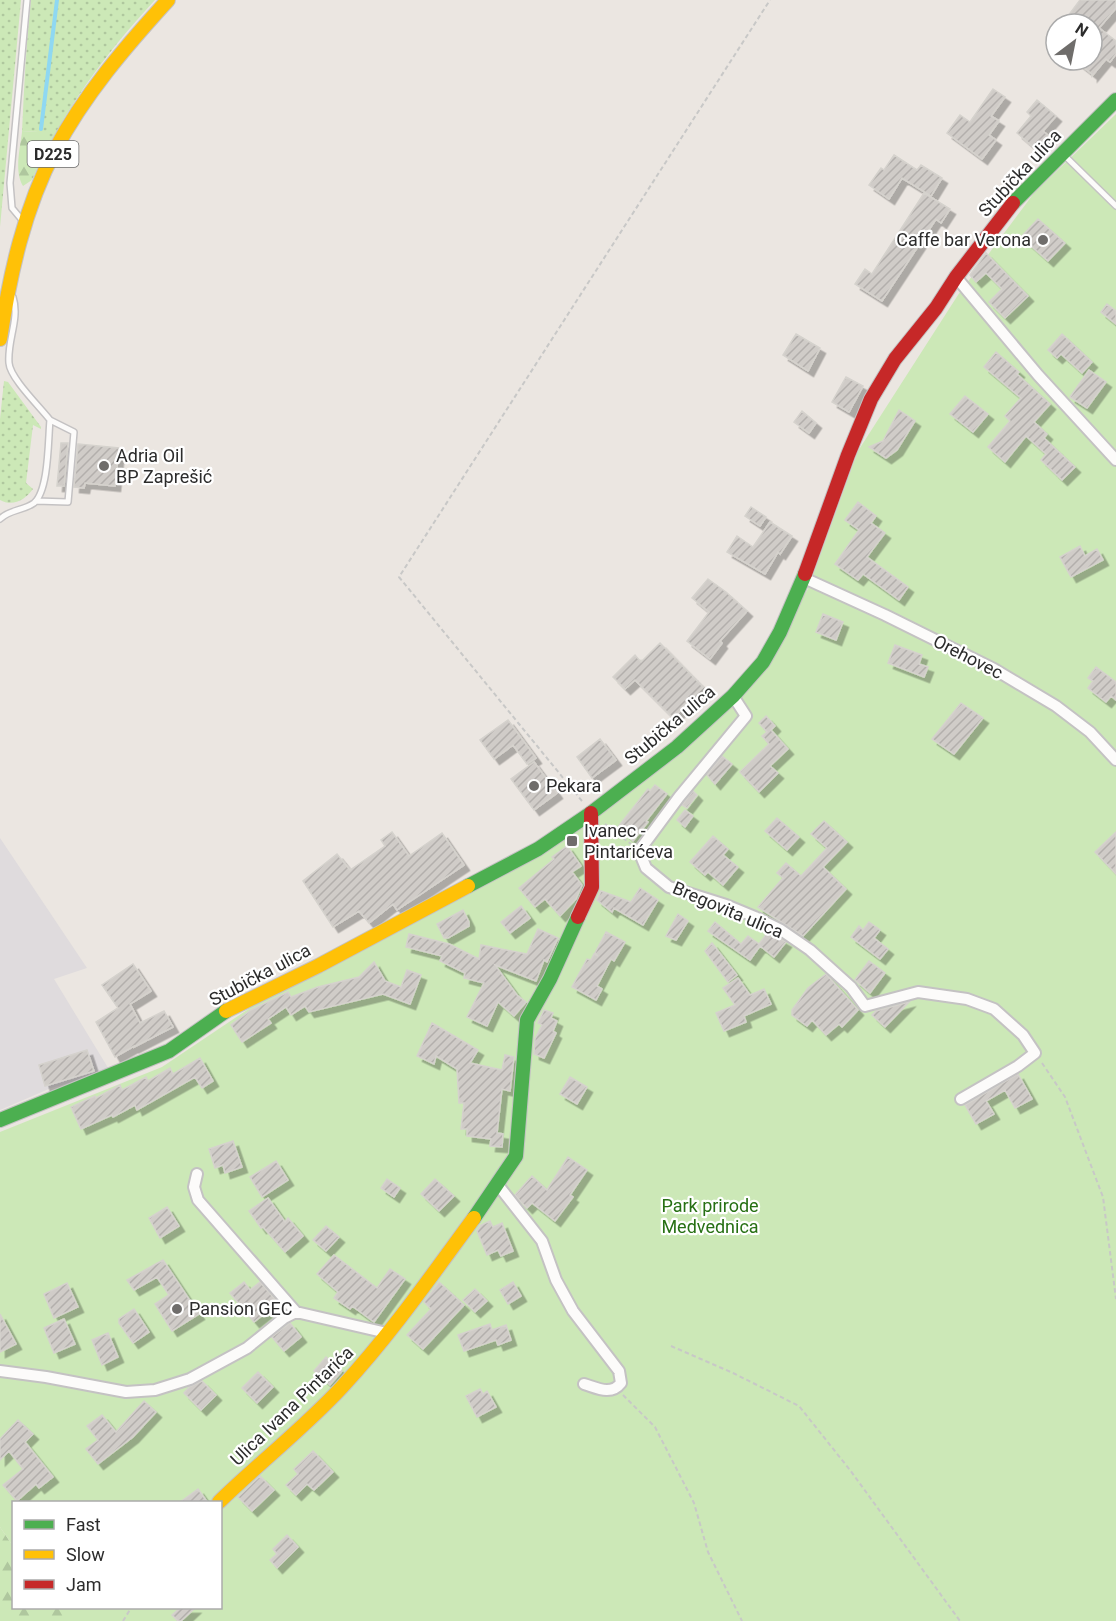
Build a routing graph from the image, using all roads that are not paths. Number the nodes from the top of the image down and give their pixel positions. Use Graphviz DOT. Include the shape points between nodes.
graph roads {
  1 [pos="27,0"];
  2 [pos="168,0"];
  3 [pos="1116,100"];
  4 [pos="1062,153"];
  5 [pos="1116,206"];
  6 [pos="25,223"];
  7 [pos="956,277"];
  8 [pos="9,287"];
  9 [pos="0,339"];
  10 [pos="50,420"];
  11 [pos="1116,460"];
  12 [pos="36,501"];
  13 [pos="0,519"];
  14 [pos="804,578"];
  15 [pos="733,696"];
  16 [pos="1116,760"];
  17 [pos="591,813"];
  18 [pos="961,1099"];
  19 [pos="0,1119"];
  20 [pos="198,1174"];
  21 [pos="498,1185"];
  22 [pos="296,1312"];
  23 [pos="387,1333"];
  24 [pos="0,1371"];
  25 [pos="585,1384"];
  26 [pos="221,1501"];
  1 -- 6 [label="lane" via="10,183 12,208"];
  2 -- 6 [label="main road, D225" via="86,100 55,151"];
  3 -- 4 [label="main road, Stubička ulica"];
  4 -- 5 [label="lane"];
  4 -- 7 [label="main road, Stubička ulica" via="1004,213"];
  6 -- 8 [label="main road, D225"];
  7 -- 11 [label="street"];
  7 -- 14 [label="main road, Stubička ulica" via="895,359 871,399"];
  8 -- 9 [label="main road, D225"];
  8 -- 10 [label="lane" via="16,308 9,364 13,375"];
  10 -- 12 [label="lane" via="44,485"];
  10 -- 12 [label="lane" via="74,432 68,502"];
  12 -- 13 [label="lane"];
  14 -- 15 [label="main road, Stubička ulica" via="763,662"];
  14 -- 16 [label="street, Orehovec" via="994,669 1056,706 1090,732"];
  15 -- 17 [label="main road, Stubička ulica" via="677,747"];
  15 -- 18 [label="street, Bregovita ulica" via="746,716 639,850 646,868 669,887 726,905 781,930 851,987 865,1006 918,992 967,999 994,1009 1023,1035 1035,1053"];
  17 -- 19 [label="main road, Stubička ulica" via="538,849 226,1011 169,1051"];
  17 -- 21 [label="main road, Ulica Ivana Pintarića" via="592,887 527,1020 516,1156"];
  20 -- 22 [label="street" via="194,1187 198,1200"];
  21 -- 23 [label="main road, Ulica Ivana Pintarića"];
  21 -- 25 [label="street" via="542,1240 556,1280 573,1311 619,1371 621,1383 616,1389 609,1391"];
  22 -- 23 [label="street, Ulica Ivana Pintarića"];
  22 -- 24 [label="street" via="247,1348 190,1379 155,1390 126,1392"];
  23 -- 26 [label="main road, Ulica Ivana Pintarića" via="356,1372"];
}
